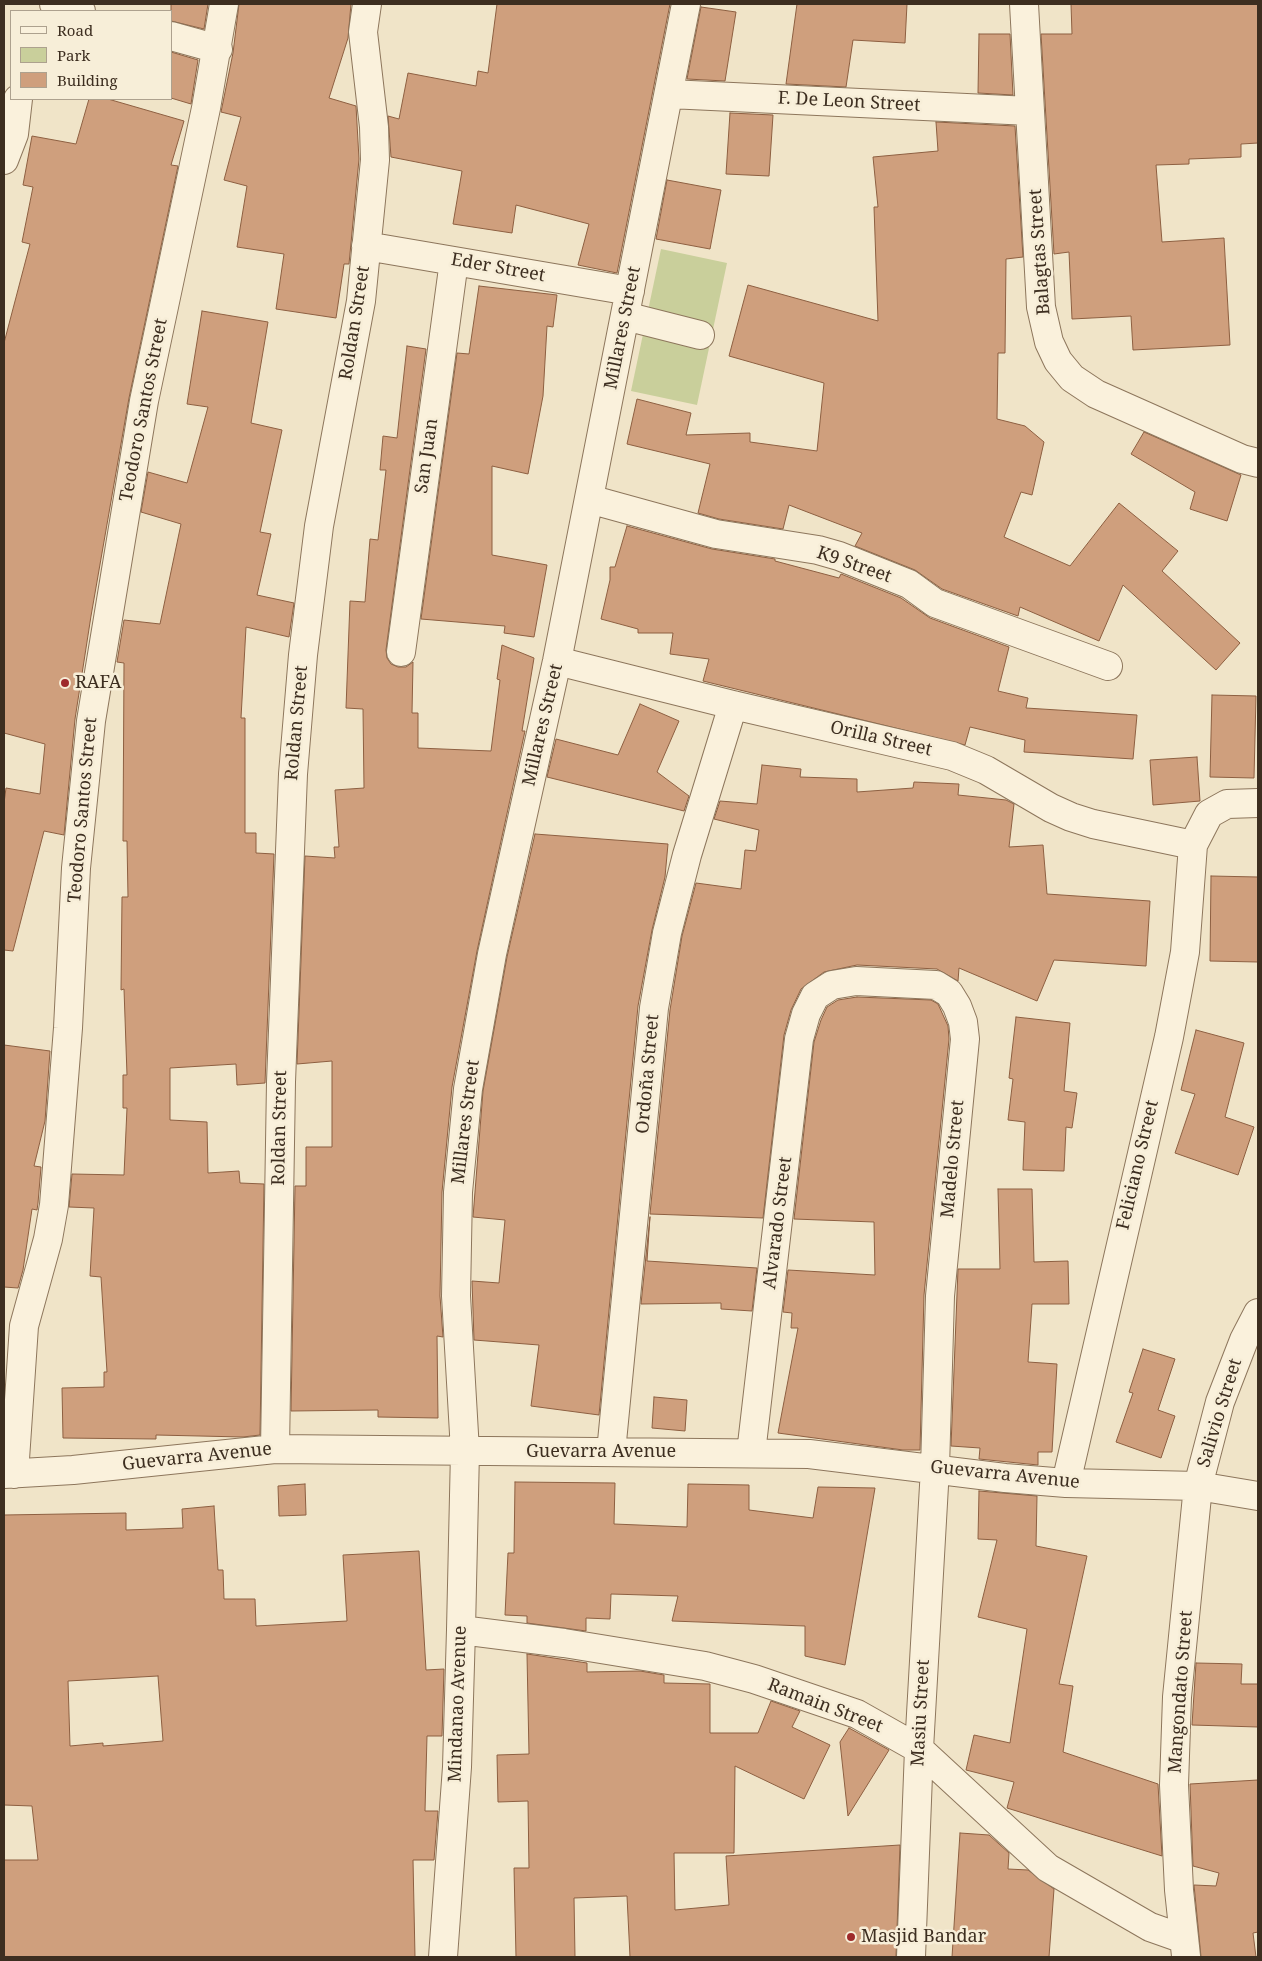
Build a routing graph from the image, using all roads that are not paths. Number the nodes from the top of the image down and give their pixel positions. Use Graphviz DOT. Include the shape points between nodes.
graph roads {
  1 [pos="54,4"];
  2 [pos="224,4"];
  3 [pos="368,4"];
  4 [pos="686,4"];
  5 [pos="1024,4"];
  6 [pos="78,10"];
  7 [pos="172,36"];
  8 [pos="218,49"];
  9 [pos="668,94"];
  10 [pos="18,100"];
  11 [pos="1030,111"];
  12 [pos="4,160"];
  13 [pos="366,246"];
  14 [pos="454,261"];
  15 [pos="627,303"];
  16 [pos="700,335"];
  17 [pos="1258,463"];
  18 [pos="589,499"];
  19 [pos="401,652"];
  20 [pos="557,661"];
  21 [pos="1108,666"];
  22 [pos="733,705"];
  23 [pos="1258,803"];
  24 [pos="1193,845"];
  25 [pos="815,996"];
  26 [pos="1258,1313"];
  27 [pos="275,1449"];
  28 [pos="465,1451"];
  29 [pos="612,1452"];
  30 [pos="751,1453"];
  31 [pos="935,1468"];
  32 [pos="9,1474"];
  33 [pos="1066,1483"];
  34 [pos="1198,1486"];
  35 [pos="1258,1496"];
  36 [pos="461,1630"];
  37 [pos="919,1749"];
  38 [pos="1185,1948"];
  39 [pos="443,1957"];
  40 [pos="911,1957"];
  1 -- 6 [label="street"];
  2 -- 8 [label="street, Teodoro Santos Street"];
  3 -- 13 [label="street, Roldan Street" via="363,32 375,160"];
  4 -- 9 [label="street, Millares Street"];
  5 -- 11 [label="street, Balagtas Street"];
  7 -- 8 [label="street"];
  8 -- 32 [label="street, Teodoro Santos Street" via="144,401 91,721 76,868 54,1205 48,1240 24,1326"];
  9 -- 11 [label="street, F. De Leon Street"];
  9 -- 15 [label="street, Millares Street"];
  10 -- 12 [label="street" via="14,134"];
  11 -- 17 [label="street, Balagtas Street" via="1041,307 1049,342 1058,361 1072,378 1096,394"];
  13 -- 14 [label="street, Eder Street"];
  13 -- 27 [label="street, Roldan Street" via="361,300 319,526 292,774 280,1082"];
  14 -- 15 [label="street, Eder Street"];
  14 -- 19 [label="street, San Juan"];
  15 -- 16 [label="street, Eder Street"];
  15 -- 18 [label="street, Millares Street"];
  18 -- 20 [label="street, Millares Street"];
  18 -- 21 [label="street, K9 Street" via="716,534 839,556 909,584 935,603"];
  20 -- 22 [label="street, Orilla Street"];
  20 -- 28 [label="street, Millares Street" via="492,954 468,1088 458,1192 456,1296"];
  22 -- 24 [label="street, Orilla Street" via="952,756 986,770 1071,817"];
  22 -- 29 [label="street, Ordoña Street" via="687,855 667,933 654,1008"];
  23 -- 24 [label="street" via="1227,804 1209,814"];
  24 -- 33 [label="street, Feliciano Street" via="1185,952 1169,1037"];
  25 -- 30 [label="street, Alvarado Street" via="799,1039"];
  25 -- 31 [label="street, Madelo Street" via="832,985 856,981 936,985 949,994 963,1022 940,1296"];
  26 -- 34 [label="street, Salivio Street" via="1220,1402"];
  27 -- 28 [label="street, Guevarra Avenue"];
  27 -- 32 [label="street, Guevarra Avenue"];
  28 -- 29 [label="street, Guevarra Avenue"];
  28 -- 36 [label="street, Mindanao Avenue"];
  29 -- 30 [label="street, Guevarra Avenue"];
  30 -- 31 [label="street, Guevarra Avenue" via="818,1454"];
  31 -- 33 [label="street, Guevarra Avenue"];
  31 -- 37 [label="street, Masiu Street"];
  33 -- 34 [label="street, Guevarra Avenue"];
  34 -- 35 [label="street, Guevarra Avenue"];
  34 -- 38 [label="street, Mangondato Street" via="1177,1707 1174,1785"];
  36 -- 37 [label="street, Ramain Street" via="704,1666 754,1679 857,1714"];
  36 -- 39 [label="street, Mindanao Avenue" via="457,1767"];
  37 -- 38 [label="street, Ramain Street" via="1048,1868"];
  37 -- 40 [label="street, Masiu Street"];
}
